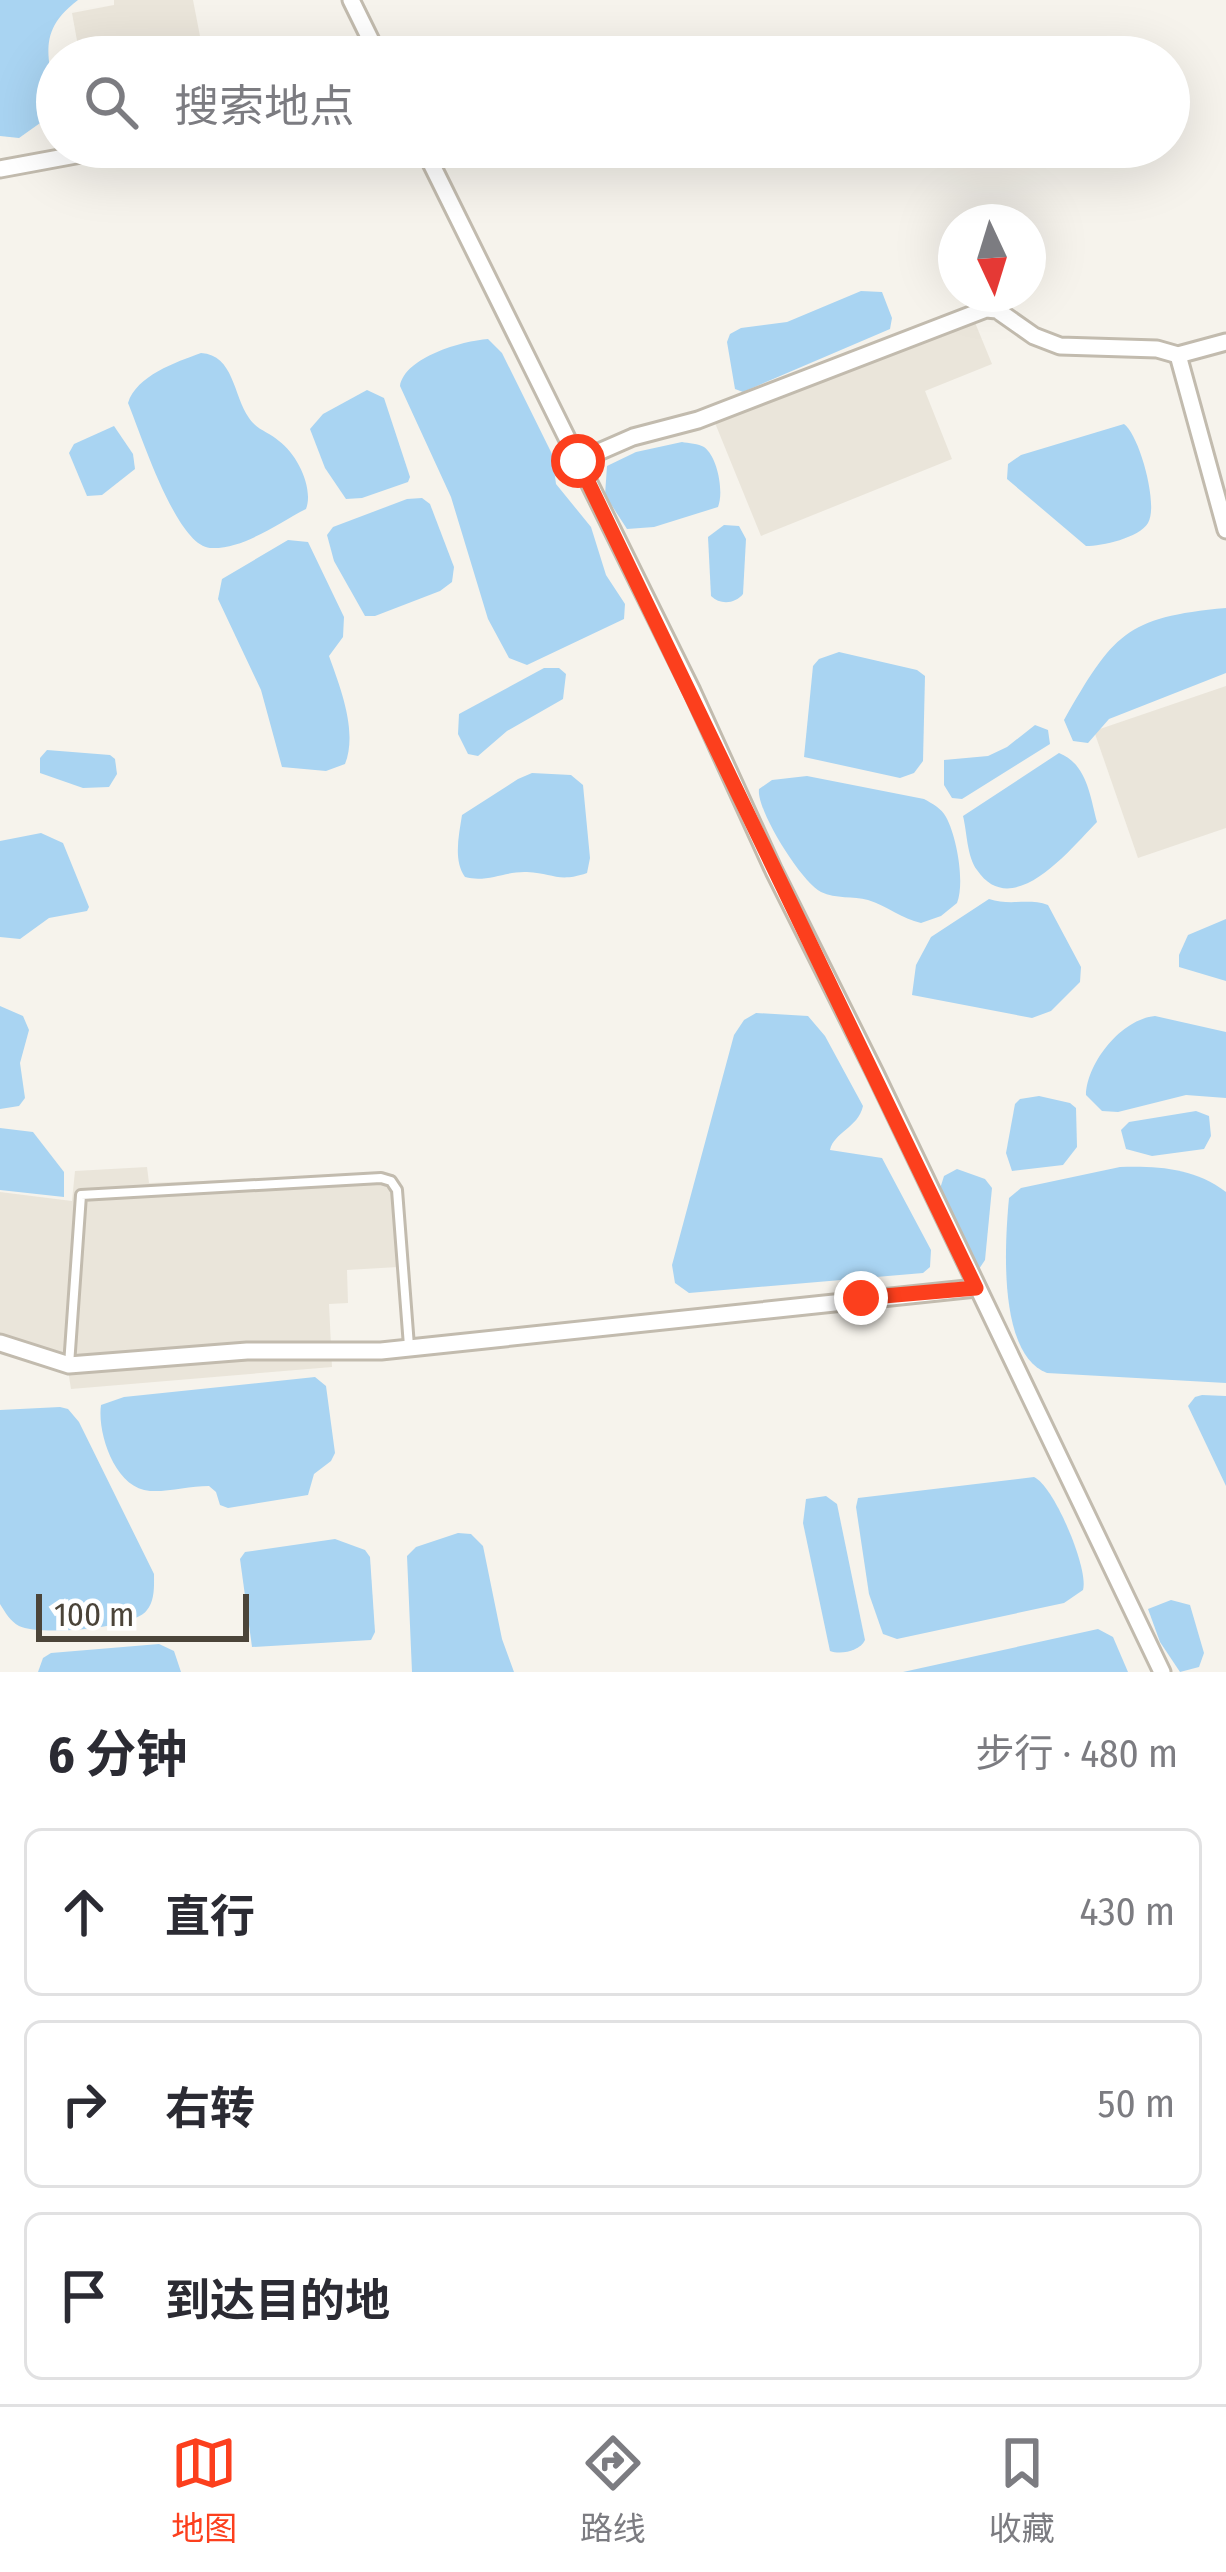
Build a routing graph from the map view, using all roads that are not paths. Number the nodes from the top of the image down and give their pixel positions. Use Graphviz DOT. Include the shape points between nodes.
graph roads {
  1 [pos="351,0"];
  2 [pos="369,36"];
  3 [pos="36,162"];
  4 [pos="433,168"];
  5 [pos="0,169"];
  6 [pos="1226,342"];
  7 [pos="1178,356"];
  8 [pos="578,461"];
  9 [pos="1226,530"];
  10 [pos="976,1288"];
  11 [pos="0,1343"];
  12 [pos="409,1348"];
  13 [pos="69,1365"];
  14 [pos="1162,1672"];
  1 -- 2 [label="street"];
  3 -- 5 [label="street"];
  4 -- 8 [label="street"];
  6 -- 7 [label="street"];
  7 -- 8 [label="street" via="1060,346 986,309"];
  7 -- 9 [label="street"];
  8 -- 10 [label="street"];
  10 -- 12 [label="street"];
  10 -- 14 [label="street"];
  11 -- 13 [label="street"];
  12 -- 13 [label="street"];
  12 -- 13 [label="lane" via="398,1190 381,1178 80,1195"];
}
